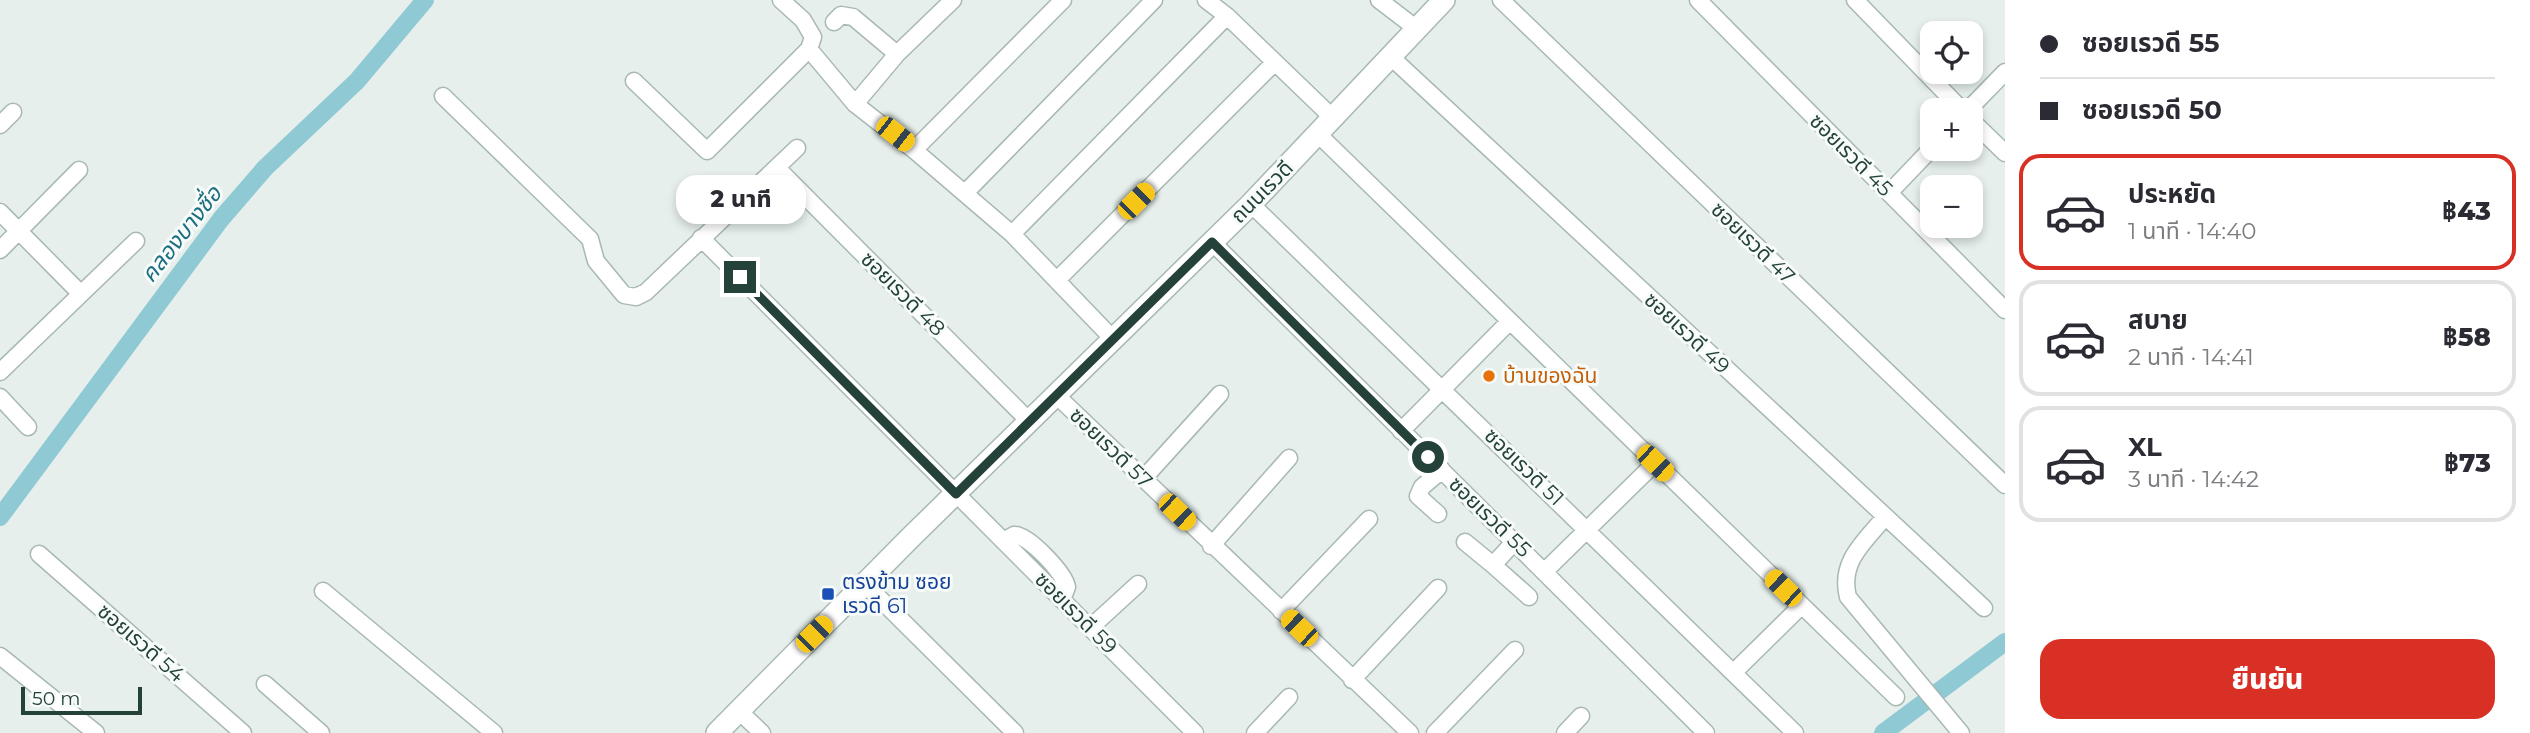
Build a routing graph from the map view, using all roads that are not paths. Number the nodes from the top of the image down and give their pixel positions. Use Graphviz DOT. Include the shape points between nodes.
graph roads {
  1 [pos="780,0"];
  2 [pos="953,0"];
  3 [pos="1063,0"];
  4 [pos="1153,0"];
  5 [pos="1206,0"];
  6 [pos="1379,0"];
  7 [pos="1444,0"];
  8 [pos="1501,0"];
  9 [pos="1698,0"];
  10 [pos="1855,0"];
  11 [pos="1227,16"];
  12 [pos="834,22"];
  13 [pos="1417,29"];
  14 [pos="809,49"];
  15 [pos="897,54"];
  16 [pos="1391,57"];
  17 [pos="1274,63"];
  18 [pos="2005,72"];
  19 [pos="634,81"];
  20 [pos="443,96"];
  21 [pos="1950,98"];
  22 [pos="1980,98"];
  23 [pos="855,104"];
  24 [pos="13,112"];
  25 [pos="1334,119"];
  26 [pos="0,125"];
  27 [pos="1983,132"];
  28 [pos="1319,135"];
  29 [pos="797,148"];
  30 [pos="915,150"];
  31 [pos="2005,153"];
  32 [pos="1920,161"];
  33 [pos="777,168"];
  34 [pos="79,170"];
  35 [pos="965,193"];
  36 [pos="1889,193"];
  37 [pos="1251,204"];
  38 [pos="0,212"];
  39 [pos="19,231"];
  40 [pos="1012,234"];
  41 [pos="701,238"];
  42 [pos="136,241"];
  43 [pos="1212,242"];
  44 [pos="0,250"];
  45 [pos="1057,281"];
  46 [pos="81,294"];
  47 [pos="2005,310"];
  48 [pos="1509,322"];
  49 [pos="1113,339"];
  50 [pos="0,372"];
  51 [pos="1444,389"];
  52 [pos="1220,394"];
  53 [pos="1056,395"];
  54 [pos="0,397"];
  55 [pos="1029,421"];
  56 [pos="28,427"];
  57 [pos="1401,431"];
  58 [pos="1290,458"];
  59 [pos="1655,463"];
  60 [pos="1442,470"];
  61 [pos="1143,479"];
  62 [pos="2005,485"];
  63 [pos="956,494"];
  64 [pos="1438,514"];
  65 [pos="1885,517"];
  66 [pos="1369,519"];
  67 [pos="1589,530"];
  68 [pos="1515,541"];
  69 [pos="1465,542"];
  70 [pos="1211,546"];
  71 [pos="39,554"];
  72 [pos="1493,565"];
  73 [pos="1545,571"];
  74 [pos="864,583"];
  75 [pos="1138,584"];
  76 [pos="1438,588"];
  77 [pos="323,591"];
  78 [pos="1530,597"];
  79 [pos="1801,606"];
  80 [pos="1984,608"];
  81 [pos="1281,611"];
  82 [pos="1090,628"];
  83 [pos="1514,650"];
  84 [pos="0,656"];
  85 [pos="1734,672"];
  86 [pos="1352,680"];
  87 [pos="265,684"];
  88 [pos="1289,697"];
  89 [pos="1896,697"];
  90 [pos="738,711"];
  91 [pos="1581,716"];
  92 [pos="96,733"];
  93 [pos="243,733"];
  94 [pos="321,733"];
  95 [pos="495,733"];
  96 [pos="717,733"];
  97 [pos="762,733"];
  98 [pos="1014,733"];
  99 [pos="1195,733"];
  100 [pos="1255,733"];
  101 [pos="1410,733"];
  102 [pos="1435,733"];
  103 [pos="1565,733"];
  104 [pos="1706,733"];
  105 [pos="1795,733"];
  106 [pos="1961,733"];
  1 -- 14 [label="street" via="803,20 813,37"];
  2 -- 15 [label="street"];
  3 -- 30 [label="street"];
  4 -- 35 [label="street"];
  5 -- 11 [label="street"];
  6 -- 13 [label="street"];
  7 -- 13 [label="street, ถนนเรวดี"];
  8 -- 62 [label="street, ซอยเรวดี 47"];
  9 -- 36 [label="street, ซอยเรวดี 45"];
  10 -- 21 [label="street"];
  11 -- 17 [label="street"];
  11 -- 40 [label="street"];
  12 -- 15 [label="street" via="841,15 853,17"];
  13 -- 16 [label="street, ถนนเรวดี"];
  14 -- 19 [label="street" via="707,151"];
  14 -- 23 [label="street"];
  15 -- 23 [label="street"];
  16 -- 25 [label="street, ถนนเรวดี"];
  16 -- 65 [label="street, ซอยเรวดี 49"];
  17 -- 25 [label="street"];
  17 -- 45 [label="street"];
  18 -- 22 [label="street"];
  20 -- 41 [label="street" via="590,239 596,261 624,295 636,297 646,292"];
  23 -- 30 [label="street"];
  24 -- 26 [label="street"];
  25 -- 28 [label="street, ถนนเรวดี"];
  27 -- 31 [label="street"];
  28 -- 37 [label="street, ถนนเรวดี"];
  28 -- 48 [label="street"];
  29 -- 33 [label="street"];
  30 -- 35 [label="street"];
  32 -- 36 [label="street"];
  33 -- 41 [label="street"];
  33 -- 55 [label="street, ซอยเรวดี 48"];
  34 -- 39 [label="street"];
  35 -- 40 [label="street"];
  36 -- 47 [label="street, ซอยเรวดี 45"];
  37 -- 43 [label="street, ถนนเรวดี"];
  37 -- 51 [label="street, ซอยเรวดี 51"];
  38 -- 39 [label="street"];
  39 -- 44 [label="street"];
  39 -- 46 [label="street"];
  40 -- 45 [label="street"];
  41 -- 63 [label="street, ซอยเรวดี 59"];
  42 -- 46 [label="street"];
  43 -- 49 [label="street, ถนนเรวดี"];
  43 -- 57 [label="street, ซอยเรวดี 55"];
  45 -- 49 [label="street"];
  46 -- 50 [label="street"];
  48 -- 51 [label="street"];
  48 -- 59 [label="street"];
  49 -- 53 [label="street, ถนนเรวดี"];
  51 -- 57 [label="street"];
  51 -- 67 [label="street, ซอยเรวดี 51"];
  52 -- 61 [label="street"];
  53 -- 55 [label="street, ถนนเรวดี"];
  53 -- 61 [label="street, ซอยเรวดี 57"];
  54 -- 56 [label="street"];
  55 -- 63 [label="street, ถนนเรวดี"];
  57 -- 60 [label="street, ซอยเรวดี 55"];
  58 -- 70 [label="street"];
  59 -- 67 [label="street"];
  59 -- 79 [label="street"];
  60 -- 64 [label="street" via="1418,496"];
  60 -- 68 [label="street, ซอยเรวดี 55"];
  61 -- 70 [label="street, ซอยเรวดี 57"];
  63 -- 74 [label="street, ถนนเรวดี"];
  63 -- 82 [label="street, ซอยเรวดี 59"];
  65 -- 80 [label="street, ซอยเรวดี 49"];
  65 -- 106 [label="street" via="1847,566 1848,597"];
  66 -- 81 [label="street"];
  67 -- 73 [label="street"];
  67 -- 85 [label="street, ซอยเรวดี 51"];
  68 -- 72 [label="street"];
  68 -- 73 [label="street, ซอยเรวดี 55"];
  69 -- 72 [label="street"];
  70 -- 81 [label="street, ซอยเรวดี 57"];
  71 -- 93 [label="street, ซอยเรวดี 54"];
  72 -- 78 [label="street"];
  73 -- 104 [label="street, ซอยเรวดี 55"];
  74 -- 90 [label="street, ถนนเรวดี"];
  74 -- 98 [label="street"];
  75 -- 82 [label="street"];
  76 -- 86 [label="street"];
  77 -- 95 [label="street"];
  79 -- 85 [label="street"];
  79 -- 89 [label="street"];
  81 -- 86 [label="street, ซอยเรวดี 57"];
  82 -- 99 [label="street, ซอยเรวดี 59"];
  83 -- 102 [label="street"];
  84 -- 92 [label="street"];
  85 -- 105 [label="street, ซอยเรวดี 51"];
  86 -- 101 [label="street, ซอยเรวดี 57"];
  87 -- 94 [label="street"];
  88 -- 100 [label="street"];
  90 -- 96 [label="street, ถนนเรวดี"];
  90 -- 97 [label="street"];
  91 -- 103 [label="street"];
}
